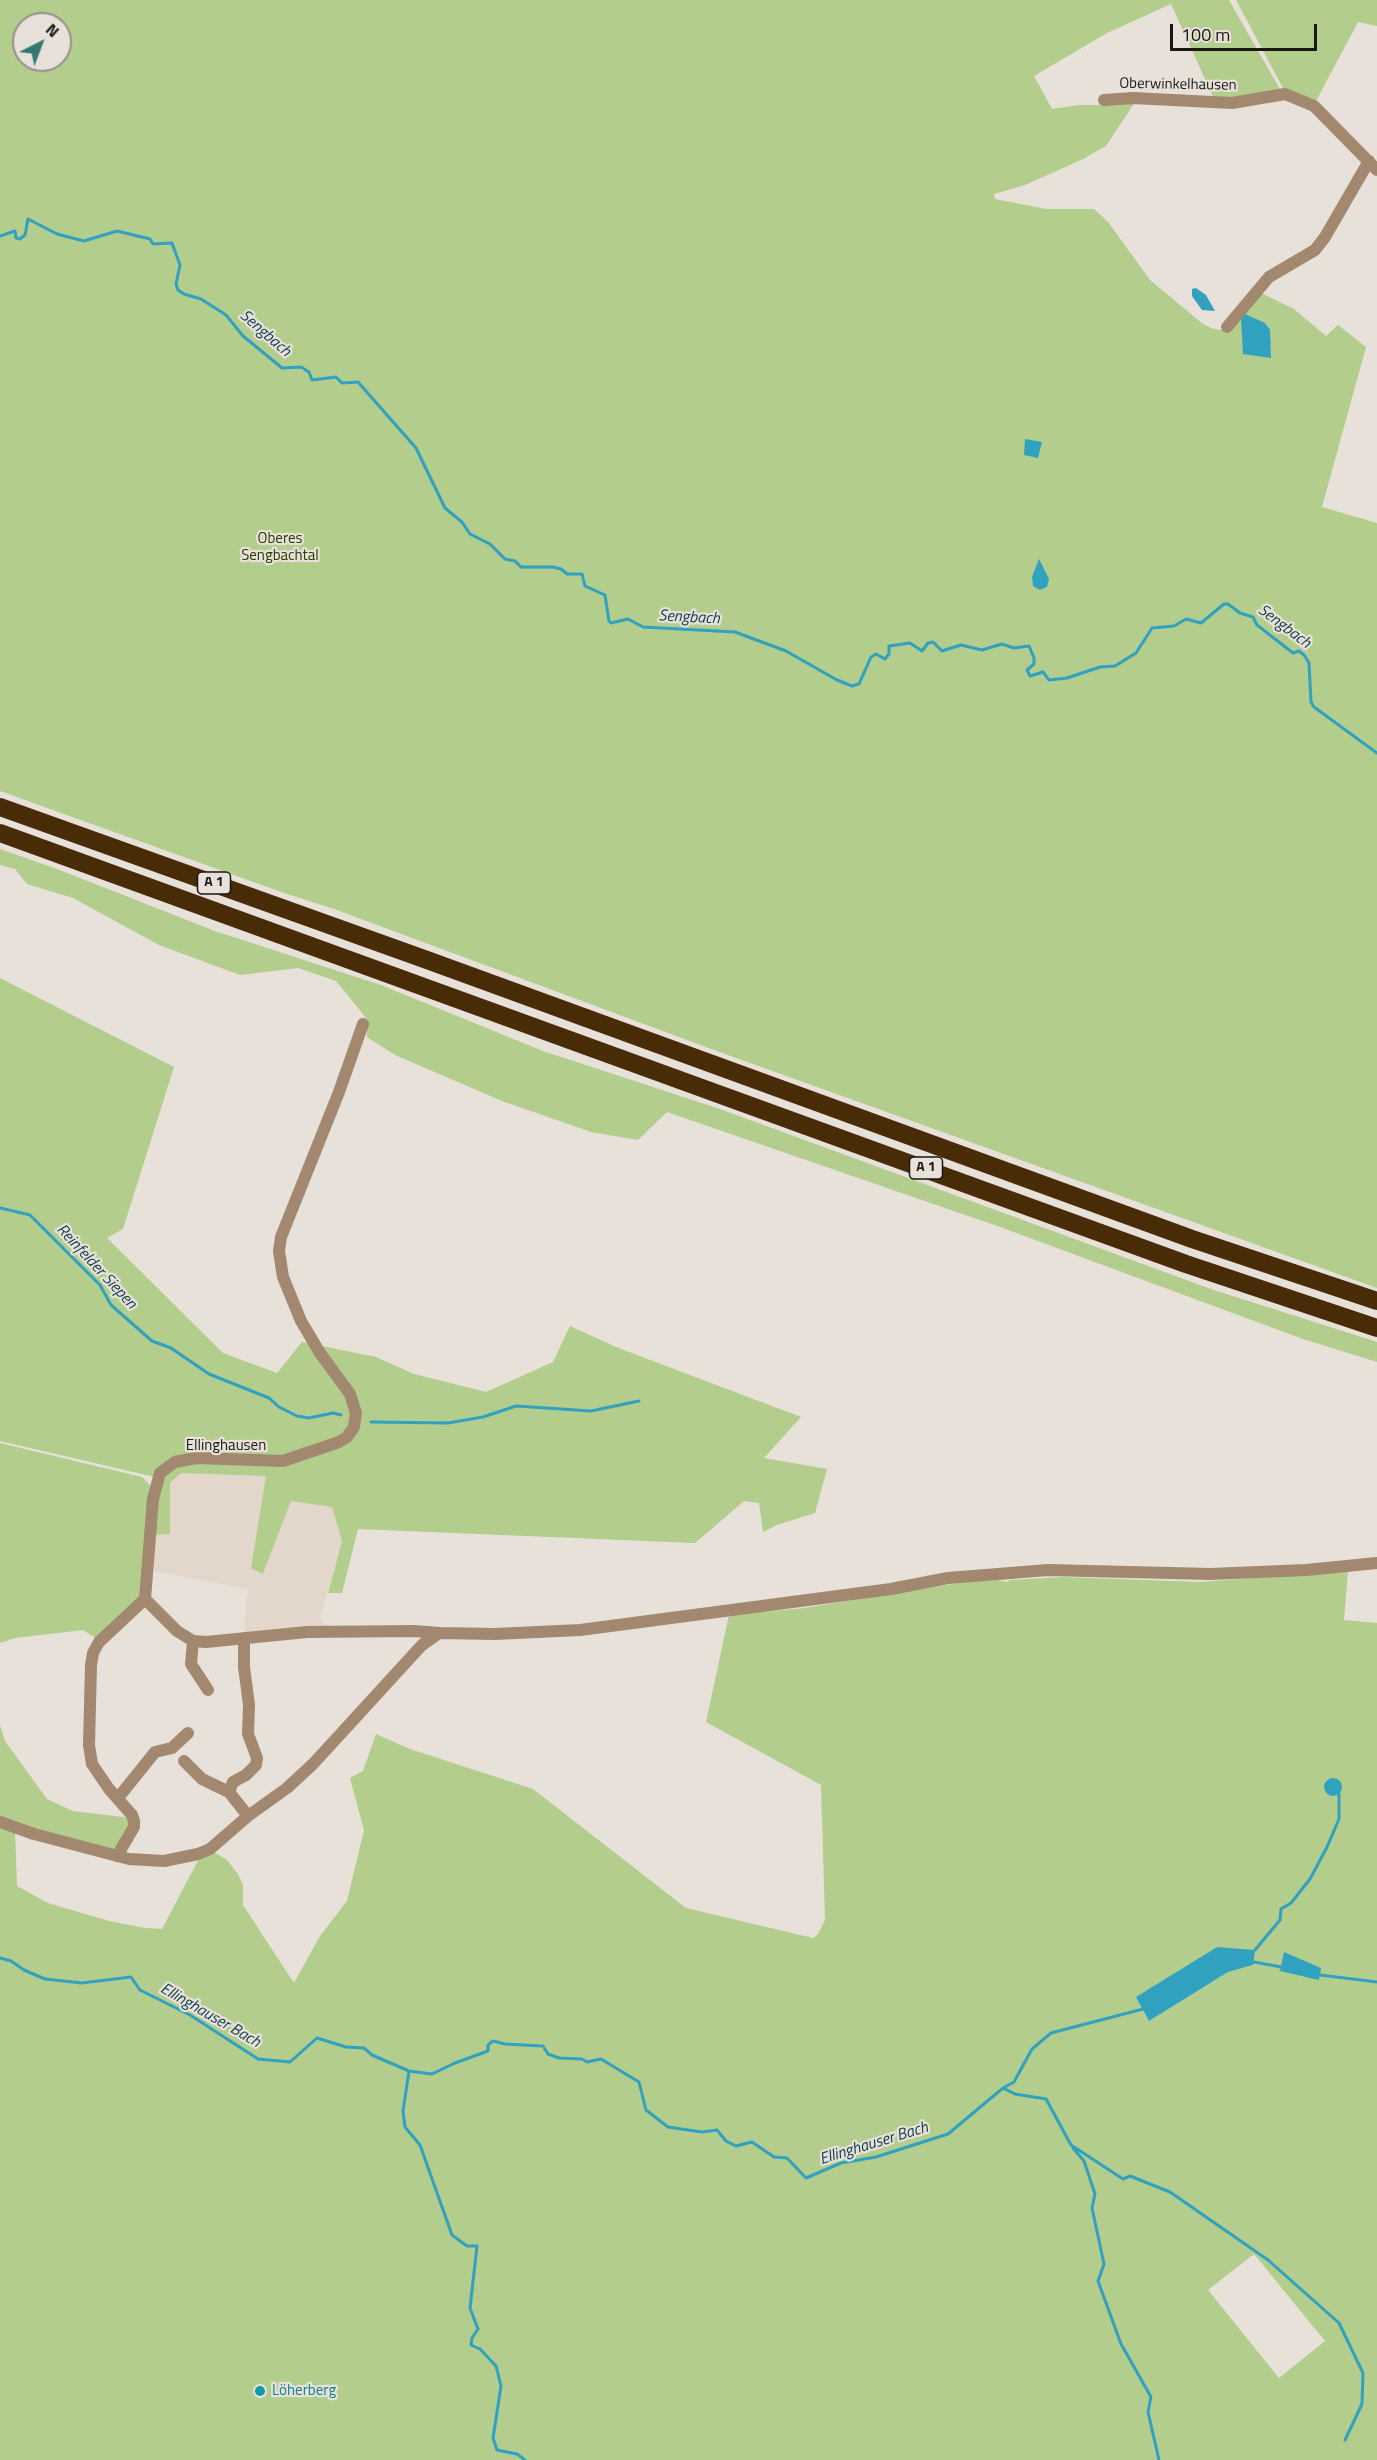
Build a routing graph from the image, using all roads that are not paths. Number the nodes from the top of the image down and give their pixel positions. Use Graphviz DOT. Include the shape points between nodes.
graph roads {
  1 [pos="1104,100"];
  2 [pos="1373,166"];
  3 [pos="1227,327"];
  4 [pos="0,807"];
  5 [pos="0,833"];
  6 [pos="363,1024"];
  7 [pos="1377,1301"];
  8 [pos="1377,1328"];
  9 [pos="1377,1563"];
  10 [pos="144,1599"];
  11 [pos="439,1633"];
  12 [pos="243,1638"];
  13 [pos="194,1641"];
  14 [pos="208,1690"];
  15 [pos="189,1733"];
  16 [pos="184,1761"];
  17 [pos="229,1792"];
  18 [pos="118,1798"];
  19 [pos="248,1816"];
  20 [pos="0,1821"];
  21 [pos="117,1856"];
  1 -- 2 [label="street, Oberwinkelhausen" via="1232,103 1285,94 1314,106"];
  2 -- 3 [label="street, Oberwinkelhausen" via="1315,250 1269,277"];
  4 -- 7 [label="highway, A 1" via="1202,1242"];
  5 -- 8 [label="highway, A 1" via="1186,1264"];
  6 -- 10 [label="street, Ellinghausen" via="279,1251 283,1277 301,1321 345,1384 354,1403 356,1421 347,1437 339,1442 283,1461 196,1458 167,1466 154,1487"];
  9 -- 11 [label="street" via="1210,1574 1037,1570 948,1578 759,1608 580,1630"];
  10 -- 13 [label="street" via="177,1631"];
  10 -- 18 [label="street" via="99,1642 91,1665 90,1756 95,1770"];
  11 -- 12 [label="street" via="307,1632"];
  11 -- 19 [label="street" via="422,1646 313,1764"];
  12 -- 13 [label="street"];
  12 -- 17 [label="street" via="248,1734 257,1758 256,1765 233,1782"];
  13 -- 14 [label="street" via="191,1664"];
  15 -- 18 [label="street" via="172,1748 155,1752"];
  16 -- 17 [label="street" via="202,1779"];
  17 -- 19 [label="street"];
  18 -- 21 [label="street" via="134,1827"];
  19 -- 21 [label="street" via="210,1849 198,1854 164,1861"];
  20 -- 21 [label="street"];
}
